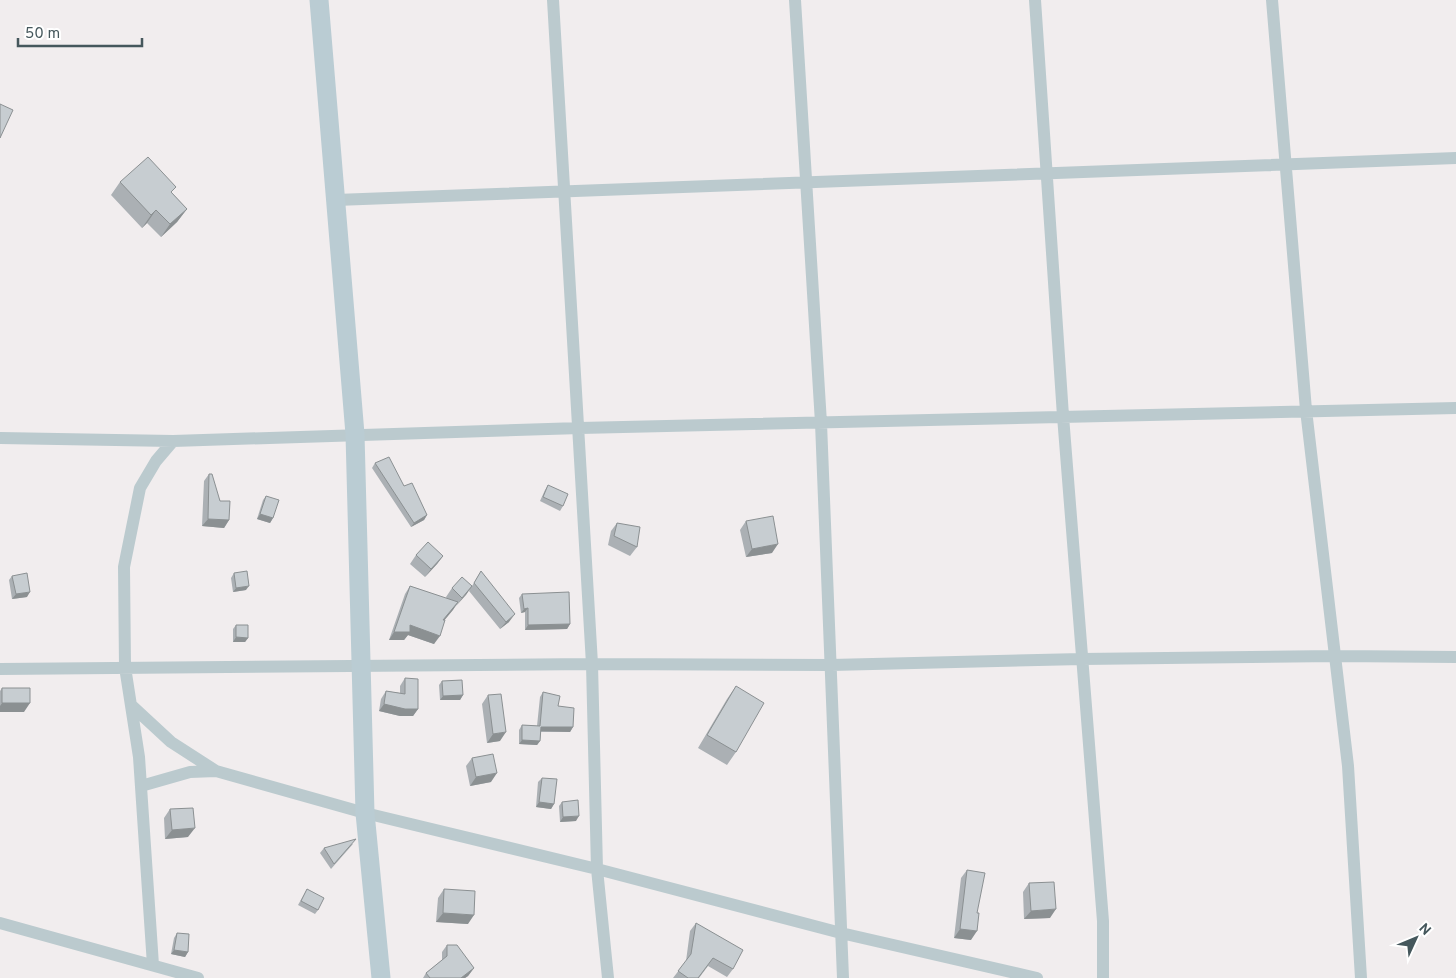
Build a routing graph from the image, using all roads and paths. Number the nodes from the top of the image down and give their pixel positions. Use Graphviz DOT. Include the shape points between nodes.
graph roads {
  1 [pos="319,0"];
  2 [pos="554,0"];
  3 [pos="795,0"];
  4 [pos="1035,0"];
  5 [pos="1272,0"];
  6 [pos="1456,158"];
  7 [pos="1286,164"];
  8 [pos="1048,173"];
  9 [pos="806,182"];
  10 [pos="564,191"];
  11 [pos="336,200"];
  12 [pos="1456,408"];
  13 [pos="1306,410"];
  14 [pos="1063,416"];
  15 [pos="821,423"];
  16 [pos="580,428"];
  17 [pos="355,434"];
  18 [pos="0,438"];
  19 [pos="173,441"];
  20 [pos="1336,656"];
  21 [pos="1456,658"];
  22 [pos="1082,659"];
  23 [pos="592,664"];
  24 [pos="830,666"];
  25 [pos="125,667"];
  26 [pos="361,667"];
  27 [pos="0,669"];
  28 [pos="131,705"];
  29 [pos="216,771"];
  30 [pos="141,786"];
  31 [pos="364,813"];
  32 [pos="598,868"];
  33 [pos="0,923"];
  34 [pos="841,933"];
  35 [pos="153,964"];
  36 [pos="198,978"];
  37 [pos="382,978"];
  38 [pos="608,978"];
  39 [pos="843,978"];
  40 [pos="1037,978"];
  41 [pos="1103,978"];
  42 [pos="1361,978"];
  1 -- 11 [label="street"];
  2 -- 10 [label="street"];
  3 -- 9 [label="street"];
  4 -- 8 [label="street"];
  5 -- 7 [label="street"];
  6 -- 7 [label="street"];
  7 -- 8 [label="street"];
  7 -- 13 [label="street"];
  8 -- 9 [label="street"];
  8 -- 14 [label="street"];
  9 -- 10 [label="street"];
  9 -- 15 [label="street"];
  10 -- 11 [label="street"];
  10 -- 16 [label="street"];
  11 -- 17 [label="street"];
  12 -- 13 [label="street"];
  13 -- 14 [label="street"];
  13 -- 20 [label="street"];
  14 -- 15 [label="street"];
  14 -- 22 [label="street"];
  15 -- 16 [label="street"];
  15 -- 24 [label="street"];
  16 -- 17 [label="street"];
  16 -- 23 [label="street"];
  17 -- 19 [label="street"];
  17 -- 26 [label="street"];
  18 -- 19 [label="street"];
  19 -- 25 [label="street" via="150,470 136,502 124,567"];
  20 -- 21 [label="street"];
  20 -- 22 [label="street"];
  20 -- 42 [label="street" via="1348,766"];
  22 -- 24 [label="street"];
  22 -- 41 [label="street" via="1103,921"];
  23 -- 24 [label="street"];
  23 -- 26 [label="street"];
  23 -- 32 [label="street"];
  24 -- 34 [label="street"];
  25 -- 26 [label="street"];
  25 -- 27 [label="street"];
  25 -- 28 [label="street"];
  26 -- 31 [label="street"];
  28 -- 29 [label="street" via="171,742"];
  28 -- 30 [label="street"];
  29 -- 30 [label="street" via="190,772"];
  29 -- 31 [label="street"];
  30 -- 35 [label="street"];
  31 -- 32 [label="street"];
  31 -- 37 [label="street"];
  32 -- 34 [label="street"];
  32 -- 38 [label="street"];
  33 -- 35 [label="street"];
  34 -- 39 [label="street"];
  34 -- 40 [label="street"];
  35 -- 36 [label="street"];
}
